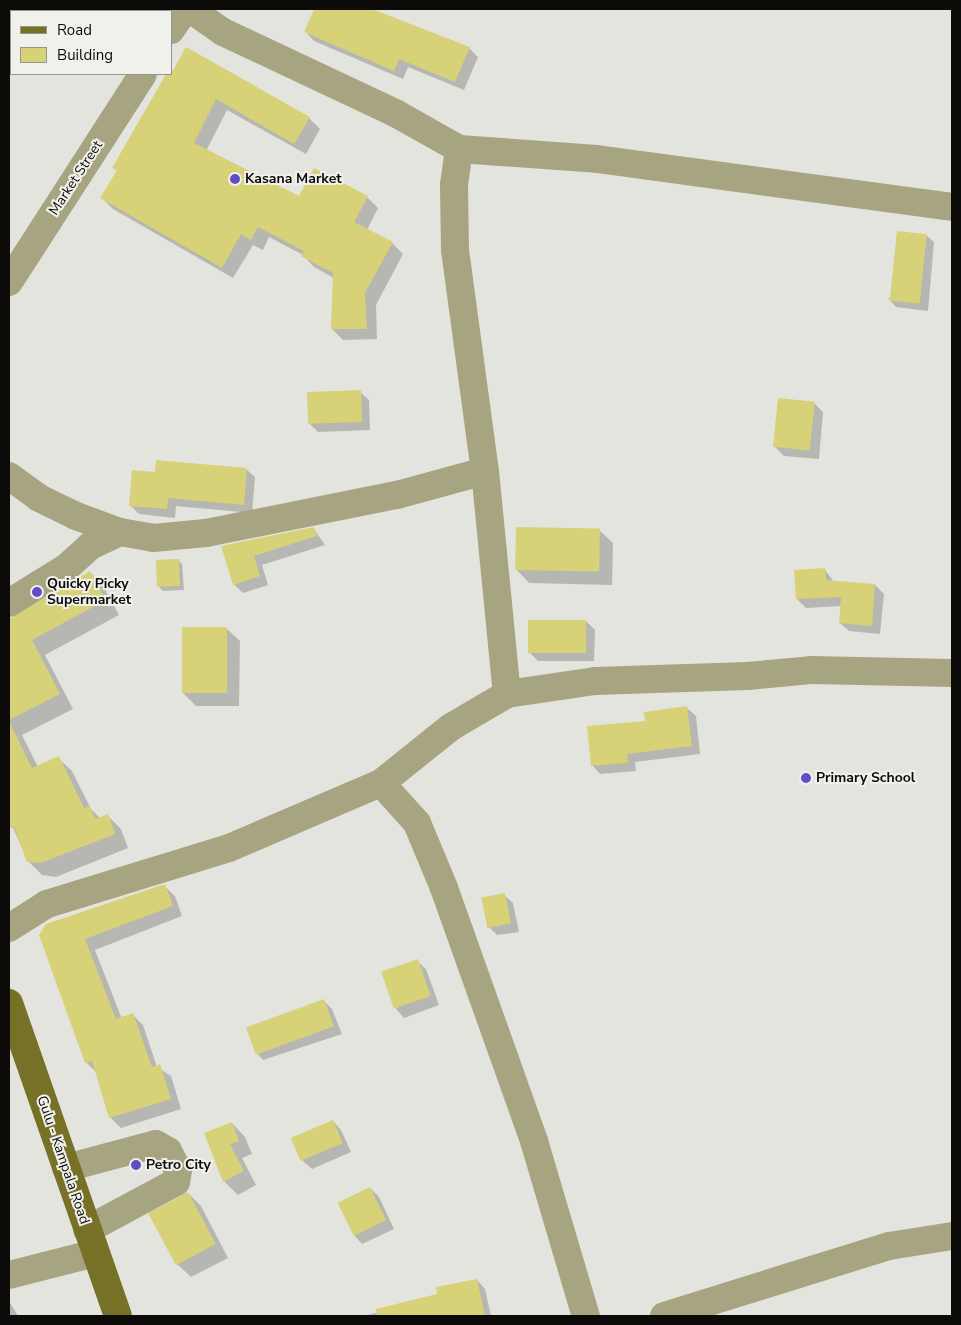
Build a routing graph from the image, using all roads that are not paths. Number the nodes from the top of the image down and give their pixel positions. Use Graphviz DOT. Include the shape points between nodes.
graph roads {
  1 [pos="185,9"];
  2 [pos="190,9"];
  3 [pos="172,28"];
  4 [pos="142,75"];
  5 [pos="459,149"];
  6 [pos="952,207"];
  7 [pos="9,282"];
  8 [pos="485,471"];
  9 [pos="9,476"];
  10 [pos="120,532"];
  11 [pos="9,603"];
  12 [pos="952,673"];
  13 [pos="507,694"];
  14 [pos="381,784"];
  15 [pos="9,928"];
  16 [pos="9,1003"];
  17 [pos="13,1032"];
  18 [pos="66,1168"];
  19 [pos="952,1236"];
  20 [pos="91,1242"];
  21 [pos="9,1275"];
  22 [pos="118,1316"];
  23 [pos="586,1316"];
  24 [pos="664,1316"];
  1 -- 3 [label="street"];
  2 -- 5 [label="street" via="223,32 388,110"];
  4 -- 7 [label="street, Market Street"];
  5 -- 6 [label="street" via="597,159"];
  5 -- 8 [label="street" via="454,185 455,250"];
  8 -- 10 [label="street" via="397,495 206,533 153,538"];
  8 -- 13 [label="street"];
  9 -- 10 [label="street" via="39,498"];
  10 -- 11 [label="street" via="90,546 68,567"];
  12 -- 13 [label="street" via="812,670 748,676 595,681"];
  13 -- 14 [label="street" via="451,727"];
  14 -- 15 [label="street" via="229,848 47,904"];
  14 -- 23 [label="street" via="418,823 444,888 534,1141"];
  16 -- 17 [label="main road, Gulu - Kampala Road"];
  17 -- 18 [label="main road, Gulu - Kampala Road"];
  18 -- 20 [label="main road, Gulu - Kampala Road"];
  18 -- 20 [label="street" via="156,1144 168,1151 178,1170 176,1182"];
  19 -- 24 [label="street" via="889,1246"];
  20 -- 21 [label="street"];
  20 -- 22 [label="main road, Gulu - Kampala Road"];
}
